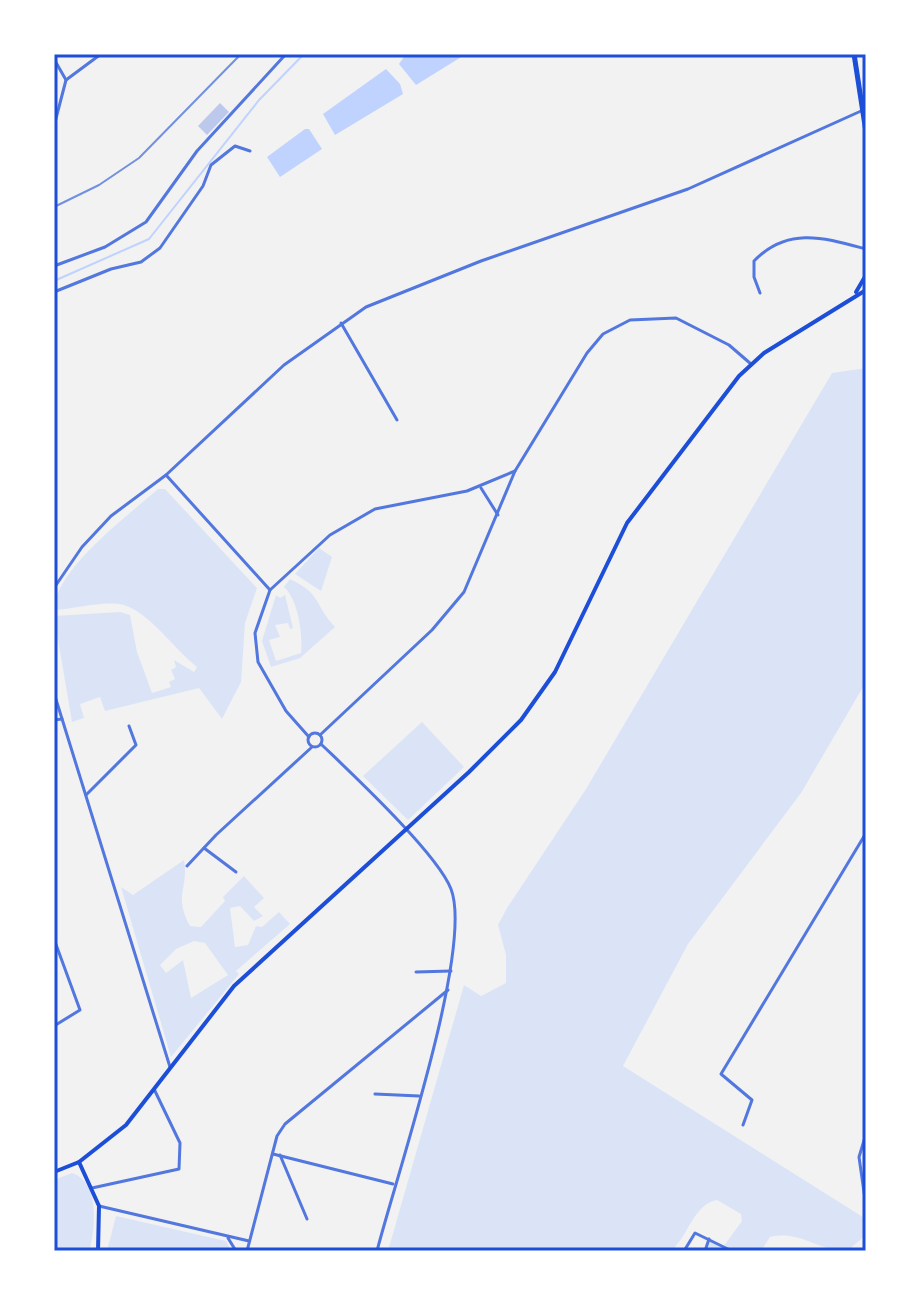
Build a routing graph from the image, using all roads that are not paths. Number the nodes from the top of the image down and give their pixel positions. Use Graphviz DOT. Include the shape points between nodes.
graph roads {
  1 [pos="101,54"];
  2 [pos="286,54"];
  3 [pos="854,54"];
  4 [pos="54,59"];
  5 [pos="66,80"];
  6 [pos="863,110"];
  7 [pos="54,126"];
  8 [pos="866,132"];
  9 [pos="250,151"];
  10 [pos="866,249"];
  11 [pos="54,266"];
  12 [pos="866,275"];
  13 [pos="866,290"];
  14 [pos="54,292"];
  15 [pos="760,293"];
  16 [pos="855,294"];
  17 [pos="340,323"];
  18 [pos="751,364"];
  19 [pos="397,420"];
  20 [pos="515,471"];
  21 [pos="166,475"];
  22 [pos="480,487"];
  23 [pos="498,515"];
  24 [pos="54,588"];
  25 [pos="270,590"];
  26 [pos="54,693"];
  27 [pos="62,719"];
  28 [pos="54,720"];
  29 [pos="129,726"];
  30 [pos="320,735"];
  31 [pos="309,737"];
  32 [pos="321,744"];
  33 [pos="312,747"];
  34 [pos="86,795"];
  35 [pos="404,829"];
  36 [pos="866,833"];
  37 [pos="204,848"];
  38 [pos="187,866"];
  39 [pos="236,872"];
  40 [pos="54,941"];
  41 [pos="451,971"];
  42 [pos="416,972"];
  43 [pos="448,989"];
  44 [pos="54,1026"];
  45 [pos="170,1067"];
  46 [pos="154,1089"];
  47 [pos="375,1094"];
  48 [pos="419,1096"];
  49 [pos="743,1125"];
  50 [pos="866,1134"];
  51 [pos="273,1154"];
  52 [pos="280,1155"];
  53 [pos="79,1162"];
  54 [pos="54,1172"];
  55 [pos="394,1185"];
  56 [pos="91,1188"];
  57 [pos="99,1206"];
  58 [pos="866,1206"];
  59 [pos="307,1219"];
  60 [pos="228,1238"];
  61 [pos="709,1238"];
  62 [pos="249,1241"];
  63 [pos="98,1251"];
  64 [pos="236,1251"];
  65 [pos="247,1251"];
  66 [pos="377,1251"];
  67 [pos="684,1251"];
  68 [pos="705,1251"];
  69 [pos="732,1251"];
  1 -- 5 [label="street"];
  2 -- 11 [label="street" via="197,151 146,222 105,247"];
  3 -- 6 [label="highway"];
  4 -- 5 [label="street"];
  5 -- 7 [label="street"];
  6 -- 8 [label="highway"];
  6 -- 17 [label="street" via="688,189 393,294"];
  9 -- 14 [label="street" via="235,146 215,160 175,228 148,257"];
  10 -- 15 [label="street" via="828,238 792,238 766,249 754,261"];
  12 -- 16 [label="main road"];
  13 -- 16 [label="main road"];
  16 -- 18 [label="main road"];
  17 -- 19 [label="street"];
  17 -- 21 [label="street" via="258,387"];
  18 -- 20 [label="street" via="729,345 676,318 622,323 603,334 587,353"];
  18 -- 35 [label="main road" via="627,523 555,672 533,705"];
  20 -- 22 [label="street"];
  20 -- 23 [label="street"];
  21 -- 24 [label="street" via="111,516"];
  21 -- 25 [label="street"];
  22 -- 23 [label="street"];
  22 -- 25 [label="street" via="362,515 330,535"];
  23 -- 30 [label="street" via="455,604"];
  25 -- 31 [label="street" via="255,633 258,662 286,711"];
  26 -- 27 [label="street"];
  27 -- 28 [label="street"];
  27 -- 34 [label="street"];
  29 -- 34 [label="street" via="136,745"];
  30 -- 31 [label="street"];
  30 -- 32 [label="street"];
  31 -- 33 [label="street"];
  32 -- 33 [label="street"];
  32 -- 35 [label="street"];
  33 -- 37 [label="street"];
  34 -- 45 [label="street"];
  35 -- 41 [label="street" via="452,892"];
  35 -- 45 [label="main road" via="234,986"];
  36 -- 49 [label="street" via="721,1074 752,1100"];
  37 -- 38 [label="street"];
  37 -- 39 [label="street"];
  40 -- 44 [label="street" via="80,1010"];
  41 -- 42 [label="street"];
  41 -- 43 [label="street"];
  43 -- 48 [label="street"];
  43 -- 51 [label="street" via="285,1124"];
  45 -- 46 [label="main road"];
  46 -- 53 [label="main road" via="126,1125"];
  46 -- 56 [label="street" via="180,1143 179,1169"];
  47 -- 48 [label="street"];
  48 -- 55 [label="street"];
  50 -- 58 [label="street" via="859,1157"];
  51 -- 52 [label="street"];
  51 -- 62 [label="street"];
  52 -- 55 [label="street"];
  52 -- 59 [label="street"];
  53 -- 54 [label="main road"];
  53 -- 56 [label="main road"];
  55 -- 66 [label="street"];
  56 -- 57 [label="main road"];
  57 -- 60 [label="street"];
  57 -- 63 [label="main road"];
  60 -- 62 [label="street"];
  60 -- 64 [label="street"];
  61 -- 67 [label="street" via="695,1233"];
  61 -- 68 [label="street"];
  61 -- 69 [label="street"];
  62 -- 65 [label="street"];
}
